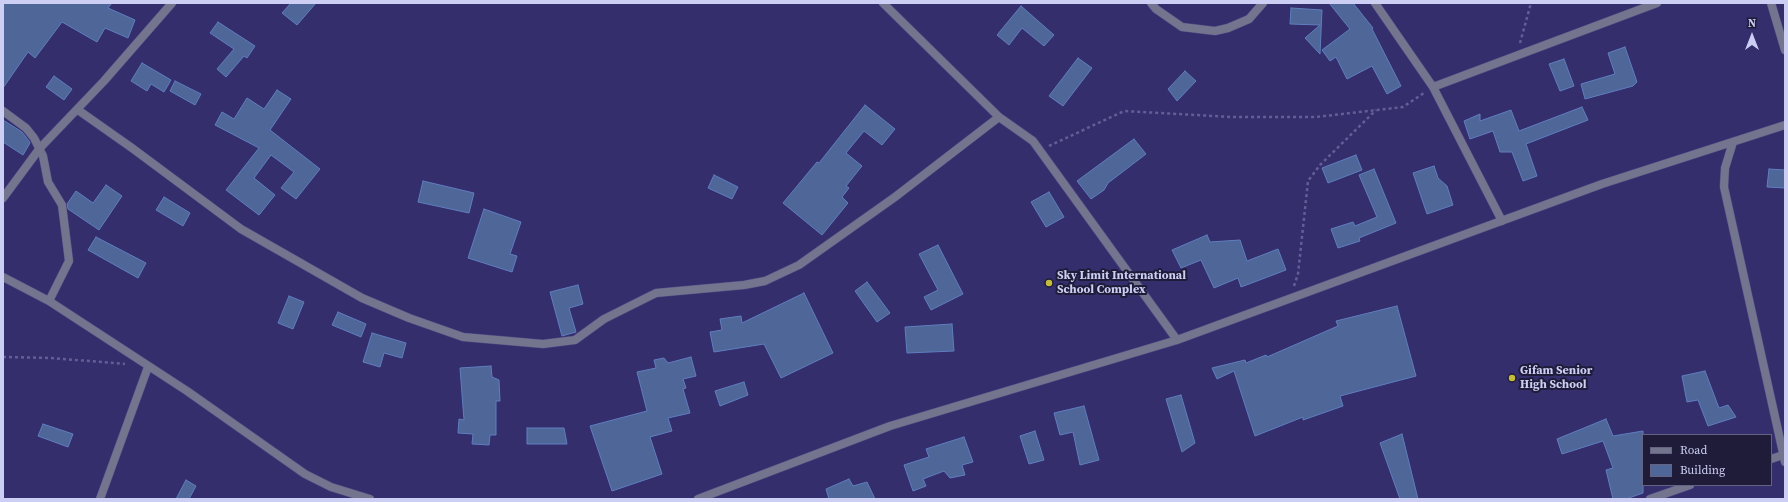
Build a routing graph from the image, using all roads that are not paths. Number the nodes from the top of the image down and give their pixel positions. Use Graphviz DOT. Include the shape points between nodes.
graph roads {
  1 [pos="172,3"];
  2 [pos="883,3"];
  3 [pos="1151,3"];
  4 [pos="1263,3"];
  5 [pos="1375,3"];
  6 [pos="1657,3"];
  7 [pos="1771,3"];
  8 [pos="1785,50"];
  9 [pos="1433,87"];
  10 [pos="78,110"];
  11 [pos="3,111"];
  12 [pos="999,117"];
  13 [pos="1785,125"];
  14 [pos="1733,142"];
  15 [pos="40,148"];
  16 [pos="3,198"];
  17 [pos="1502,220"];
  18 [pos="3,276"];
  19 [pos="49,301"];
  20 [pos="1176,340"];
  21 [pos="148,366"];
  22 [pos="1784,458"];
  23 [pos="1772,459"];
  24 [pos="1687,486"];
  25 [pos="100,499"];
  26 [pos="370,499"];
  27 [pos="698,499"];
  28 [pos="1650,499"];
  1 -- 10 [label="street"];
  2 -- 12 [label="street"];
  3 -- 4 [label="street" via="1182,27 1215,31 1249,19"];
  5 -- 9 [label="street"];
  6 -- 9 [label="street"];
  7 -- 8 [label="street"];
  9 -- 17 [label="street"];
  10 -- 12 [label="street" via="241,229 362,298 463,337 543,344 575,340 604,319 656,293 765,281 799,265"];
  10 -- 15 [label="street"];
  11 -- 15 [label="street" via="26,128"];
  12 -- 20 [label="street" via="1033,141"];
  13 -- 14 [label="street"];
  14 -- 17 [label="street" via="1602,184"];
  14 -- 22 [label="street" via="1725,168 1724,187"];
  15 -- 16 [label="street"];
  15 -- 19 [label="street" via="48,182 62,205 69,261"];
  17 -- 20 [label="street"];
  18 -- 19 [label="street"];
  19 -- 21 [label="street"];
  20 -- 27 [label="street" via="890,426"];
  21 -- 25 [label="street"];
  21 -- 26 [label="street" via="305,474 331,487"];
  22 -- 23 [label="street"];
  24 -- 28 [label="street"];
}
